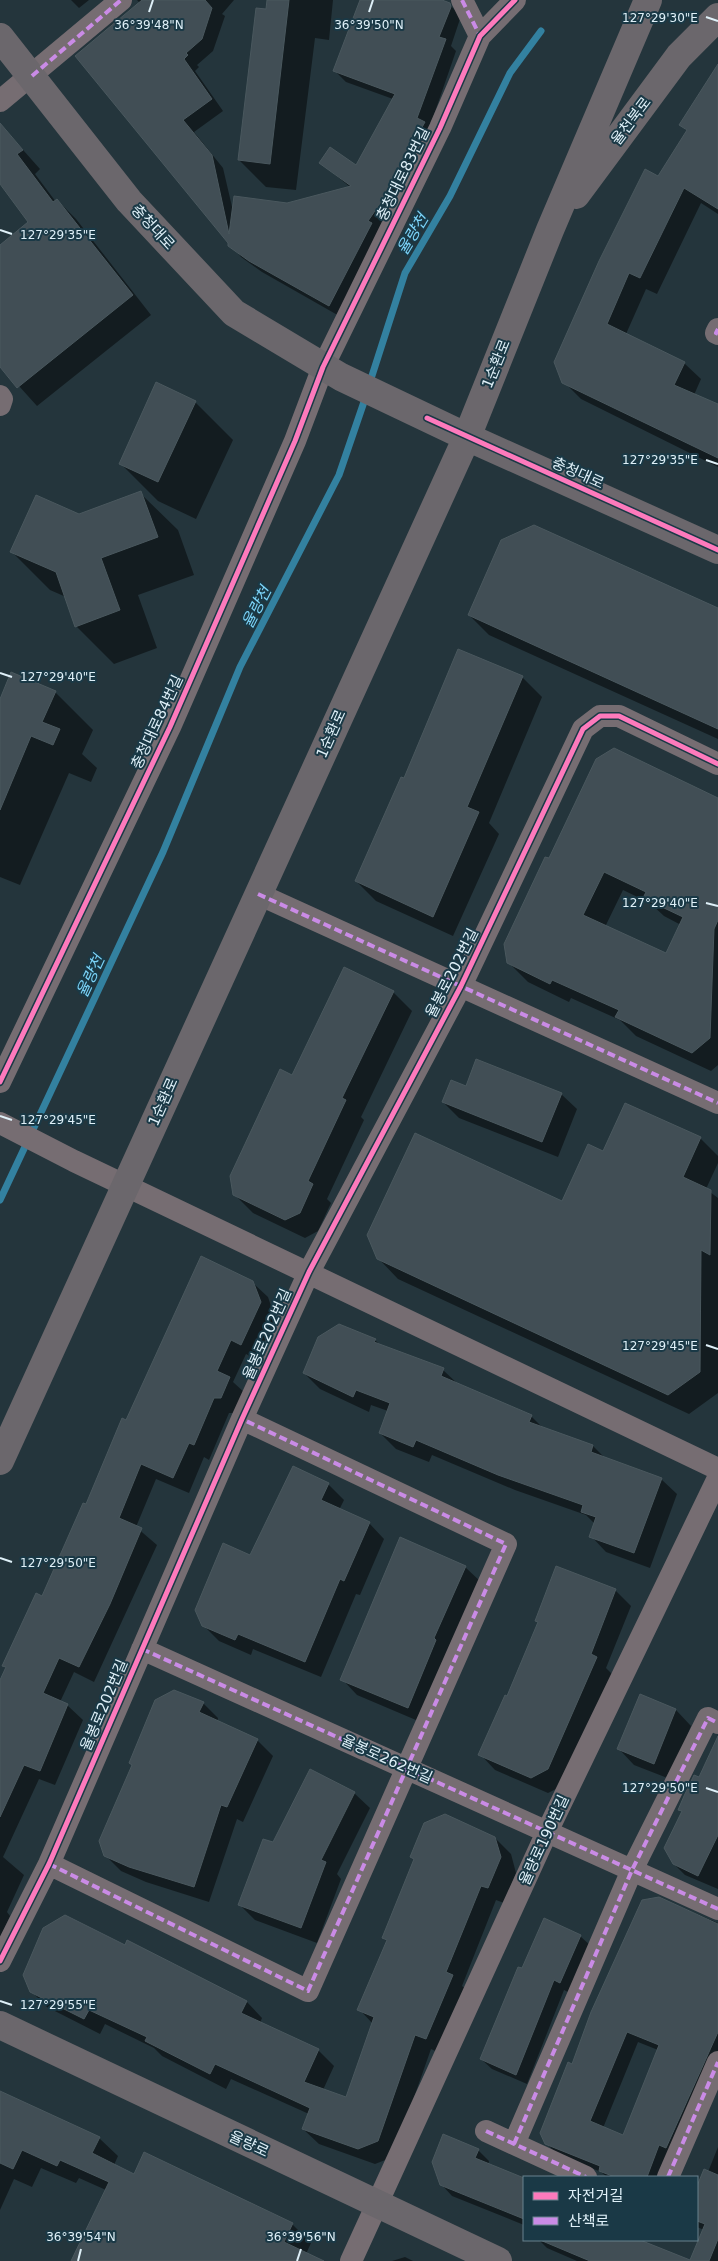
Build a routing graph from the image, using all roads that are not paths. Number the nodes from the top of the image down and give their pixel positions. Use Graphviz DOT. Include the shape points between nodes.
graph roads {
  1 [pos="121,0"];
  2 [pos="462,0"];
  3 [pos="515,0"];
  4 [pos="648,0"];
  5 [pos="718,17"];
  6 [pos="480,36"];
  7 [pos="0,37"];
  8 [pos="32,76"];
  9 [pos="0,101"];
  10 [pos="550,230"];
  11 [pos="332,372"];
  12 [pos="0,396"];
  13 [pos="0,405"];
  14 [pos="467,437"];
  15 [pos="718,550"];
  16 [pos="718,764"];
  17 [pos="258,894"];
  18 [pos="461,986"];
  19 [pos="0,1082"];
  20 [pos="718,1103"];
  21 [pos="0,1123"];
  22 [pos="126,1185"];
  23 [pos="309,1272"];
  24 [pos="242,1419"];
  25 [pos="0,1461"];
  26 [pos="718,1469"];
  27 [pos="718,1478"];
  28 [pos="142,1649"];
  29 [pos="718,1723"];
  30 [pos="406,1768"];
  31 [pos="547,1832"];
  32 [pos="49,1864"];
  33 [pos="632,1870"];
  34 [pos="718,1909"];
  35 [pos="0,1961"];
  36 [pos="0,2026"];
  37 [pos="718,2062"];
  38 [pos="486,2131"];
  39 [pos="514,2144"];
  40 [pos="584,2176"];
  41 [pos="668,2176"];
  42 [pos="378,2205"];
  43 [pos="351,2261"];
  44 [pos="498,2261"];
  1 -- 8 [label="street"];
  2 -- 6 [label="street"];
  3 -- 6 [label="street, 충청대로83번길"];
  4 -- 10 [label="main road, 1순환로"];
  5 -- 10 [label="main road, 율천북로" via="679,56"];
  6 -- 11 [label="street, 충청대로83번길"];
  7 -- 8 [label="main road, 충청대로"];
  8 -- 9 [label="street"];
  8 -- 11 [label="main road, 충청대로" via="129,202 234,313"];
  10 -- 14 [label="main road, 1순환로"];
  11 -- 14 [label="main road, 충청대로"];
  11 -- 19 [label="street, 충청대로84번길" via="295,441 170,727"];
  12 -- 13 [label="street"];
  14 -- 15 [label="main road, 충청대로"];
  14 -- 17 [label="main road, 1순환로"];
  16 -- 18 [label="street, 율봉로202번길" via="619,716 600,716 583,729"];
  17 -- 18 [label="street"];
  17 -- 22 [label="main road, 1순환로"];
  18 -- 20 [label="street"];
  18 -- 23 [label="street, 율봉로202번길"];
  21 -- 22 [label="street"];
  22 -- 23 [label="street"];
  22 -- 25 [label="main road, 1순환로"];
  23 -- 24 [label="street, 율봉로202번길"];
  23 -- 26 [label="street"];
  24 -- 28 [label="street, 율봉로202번길"];
  24 -- 30 [label="street" via="506,1544"];
  27 -- 31 [label="street, 율량로190번길"];
  28 -- 30 [label="street, 율봉로262번길"];
  28 -- 32 [label="street, 율봉로202번길"];
  29 -- 33 [label="street" via="708,1718"];
  30 -- 31 [label="street, 율봉로262번길"];
  30 -- 32 [label="street" via="308,1991"];
  31 -- 33 [label="street, 율봉로262번길"];
  31 -- 42 [label="street, 율량로190번길"];
  32 -- 35 [label="street, 율봉로202번길"];
  33 -- 34 [label="street, 율봉로262번길"];
  33 -- 39 [label="street"];
  36 -- 42 [label="main road, 율량로"];
  37 -- 41 [label="street"];
  38 -- 39 [label="street"];
  39 -- 40 [label="street"];
  42 -- 43 [label="street, 율량로190번길"];
  42 -- 44 [label="main road, 율량로"];
}
